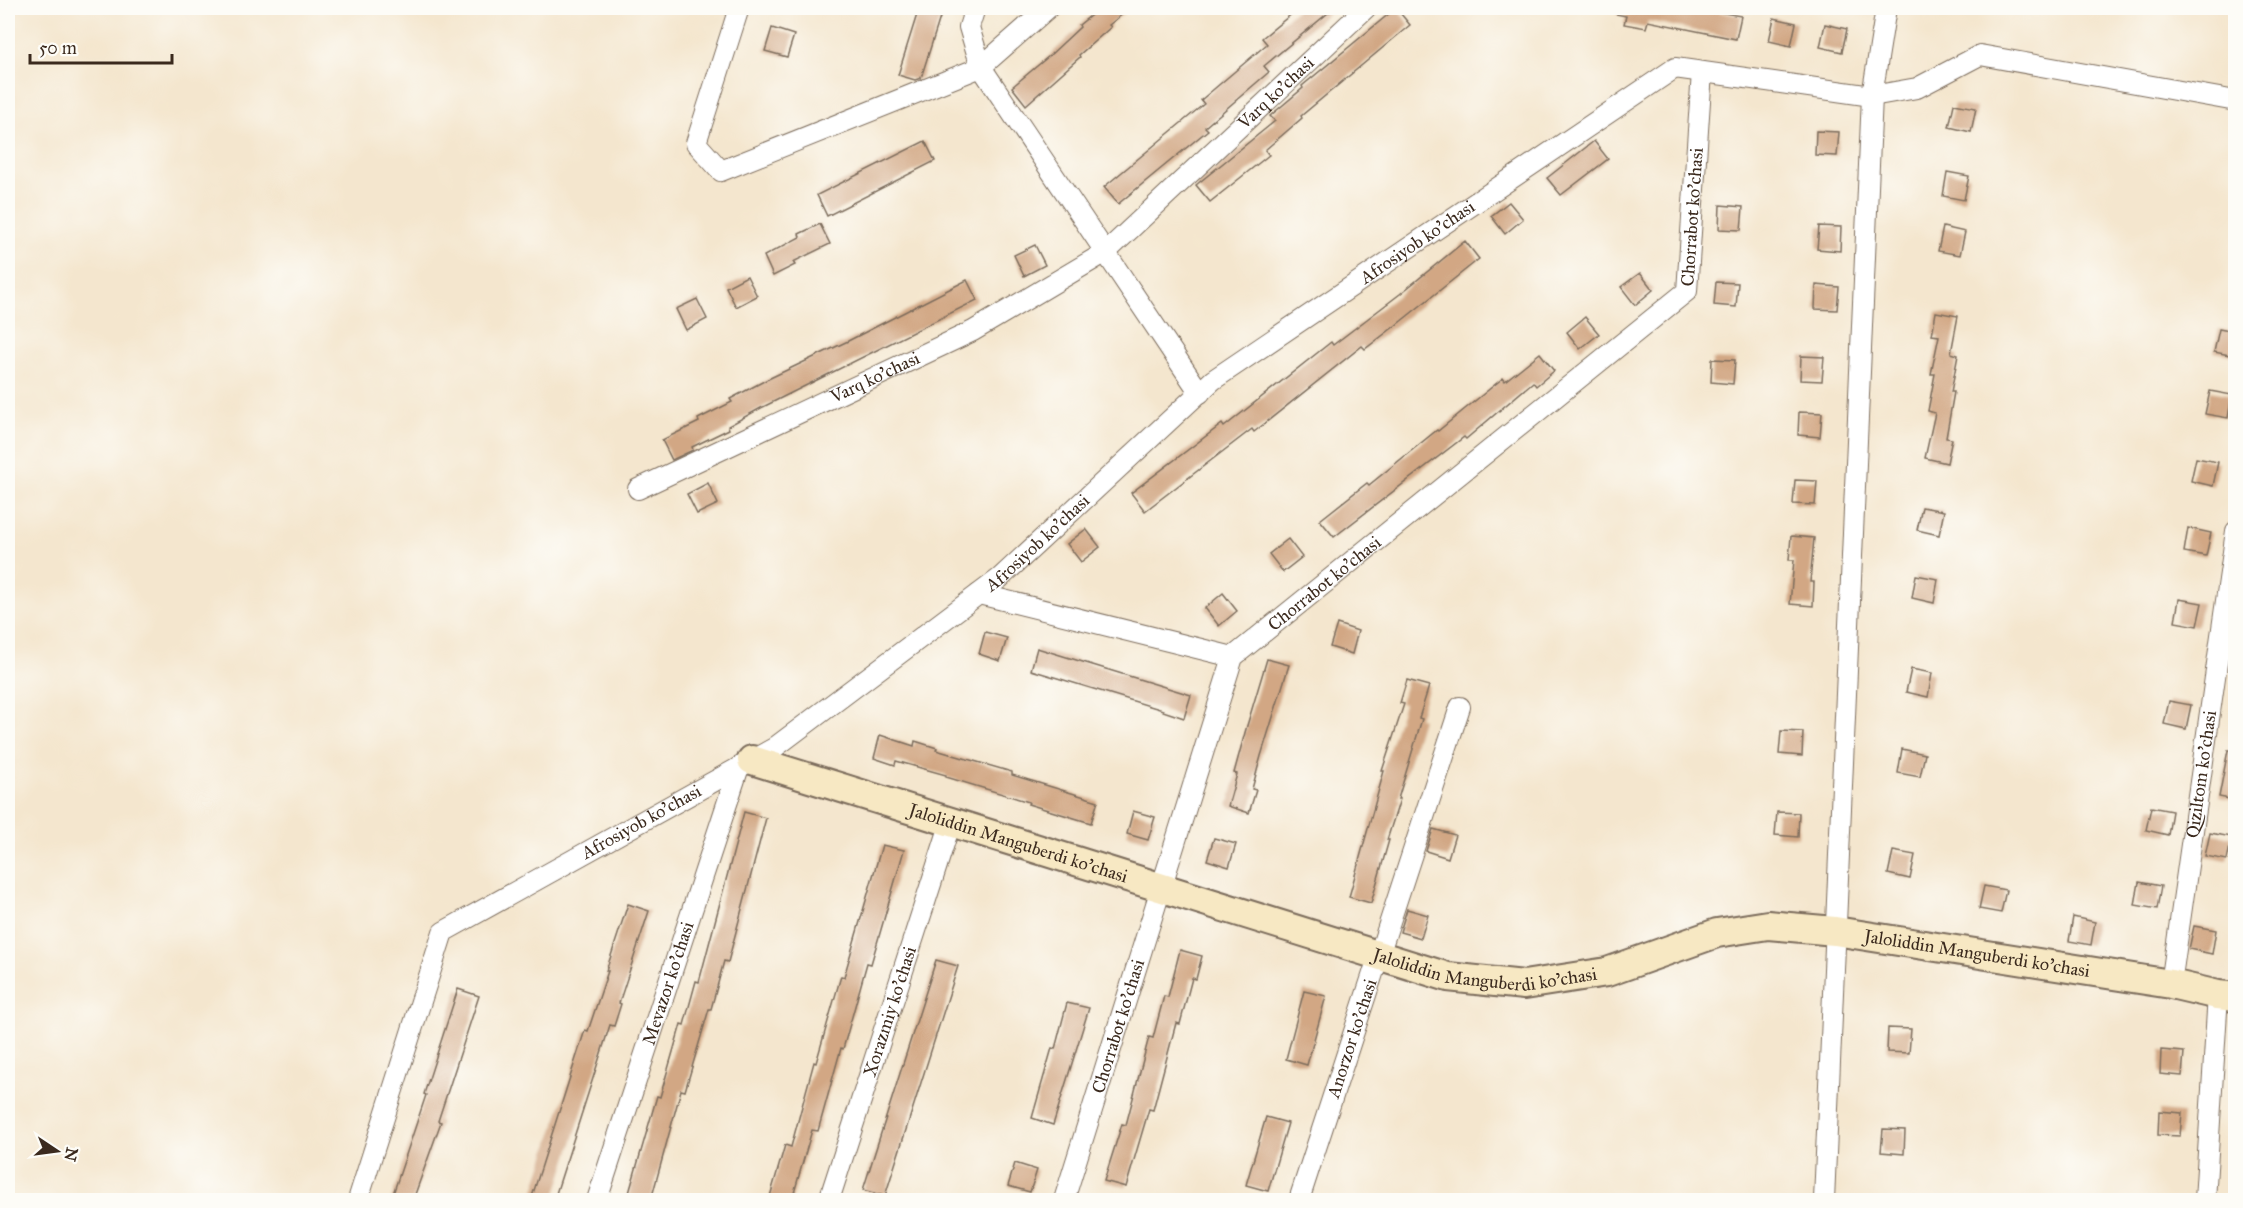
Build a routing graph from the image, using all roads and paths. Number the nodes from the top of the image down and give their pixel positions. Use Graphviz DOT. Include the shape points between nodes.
graph roads {
  1 [pos="739,8"];
  2 [pos="975,8"];
  3 [pos="1048,8"];
  4 [pos="1366,8"];
  5 [pos="1886,8"];
  6 [pos="981,67"];
  7 [pos="1702,72"];
  8 [pos="1872,96"];
  9 [pos="2235,101"];
  10 [pos="1106,252"];
  11 [pos="1200,393"];
  12 [pos="638,489"];
  13 [pos="2235,531"];
  14 [pos="979,594"];
  15 [pos="1233,657"];
  16 [pos="1460,707"];
  17 [pos="746,764"];
  18 [pos="951,822"];
  19 [pos="1163,888"];
  20 [pos="1835,931"];
  21 [pos="1379,956"];
  22 [pos="2171,984"];
  23 [pos="2227,996"];
  24 [pos="358,1200"];
  25 [pos="597,1200"];
  26 [pos="829,1200"];
  27 [pos="1064,1200"];
  28 [pos="1299,1200"];
  29 [pos="1824,1200"];
  30 [pos="2205,1200"];
  1 -- 6 [label="street" via="696,143 722,171"];
  2 -- 6 [label="street" via="969,27"];
  3 -- 6 [label="street"];
  4 -- 10 [label="street, Varq ko'chasi"];
  5 -- 8 [label="street"];
  6 -- 10 [label="street"];
  7 -- 8 [label="street, Afrosiyob ko'chasi"];
  7 -- 11 [label="street, Afrosiyob ko'chasi" via="1675,68"];
  7 -- 15 [label="street, Chorrabot ko'chasi" via="1687,291"];
  8 -- 9 [label="street, Afrosiyob ko'chasi" via="1917,88 1980,55"];
  8 -- 20 [label="street"];
  10 -- 11 [label="street"];
  10 -- 12 [label="street, Varq ko'chasi" via="973,331"];
  11 -- 14 [label="street, Afrosiyob ko'chasi"];
  13 -- 22 [label="street, Qiziltom ko'chasi"];
  14 -- 15 [label="street"];
  14 -- 17 [label="street, Afrosiyob ko'chasi" via="774,748"];
  15 -- 19 [label="street, Chorrabot ko'chasi"];
  16 -- 21 [label="street, Anorzor ko'chasi"];
  17 -- 18 [label="street, Jaloliddin Manguberdi ko'chasi"];
  17 -- 24 [label="street, Afrosiyob ko'chasi" via="443,932"];
  17 -- 25 [label="street, Mevazor ko'chasi"];
  18 -- 19 [label="street, Jaloliddin Manguberdi ko'chasi"];
  18 -- 26 [label="street, Xorazmiy ko'chasi"];
  19 -- 21 [label="street, Jaloliddin Manguberdi ko'chasi"];
  19 -- 27 [label="street, Chorrabot ko'chasi"];
  20 -- 21 [label="street, Jaloliddin Manguberdi ko'chasi" via="1768,925 1717,933 1607,972 1524,985 1448,977"];
  20 -- 22 [label="street, Jaloliddin Manguberdi ko'chasi"];
  20 -- 29 [label="street"];
  21 -- 28 [label="street, Anorzor ko'chasi"];
  22 -- 23 [label="street, Jaloliddin Manguberdi ko'chasi"];
  23 -- 30 [label="street"];
}
